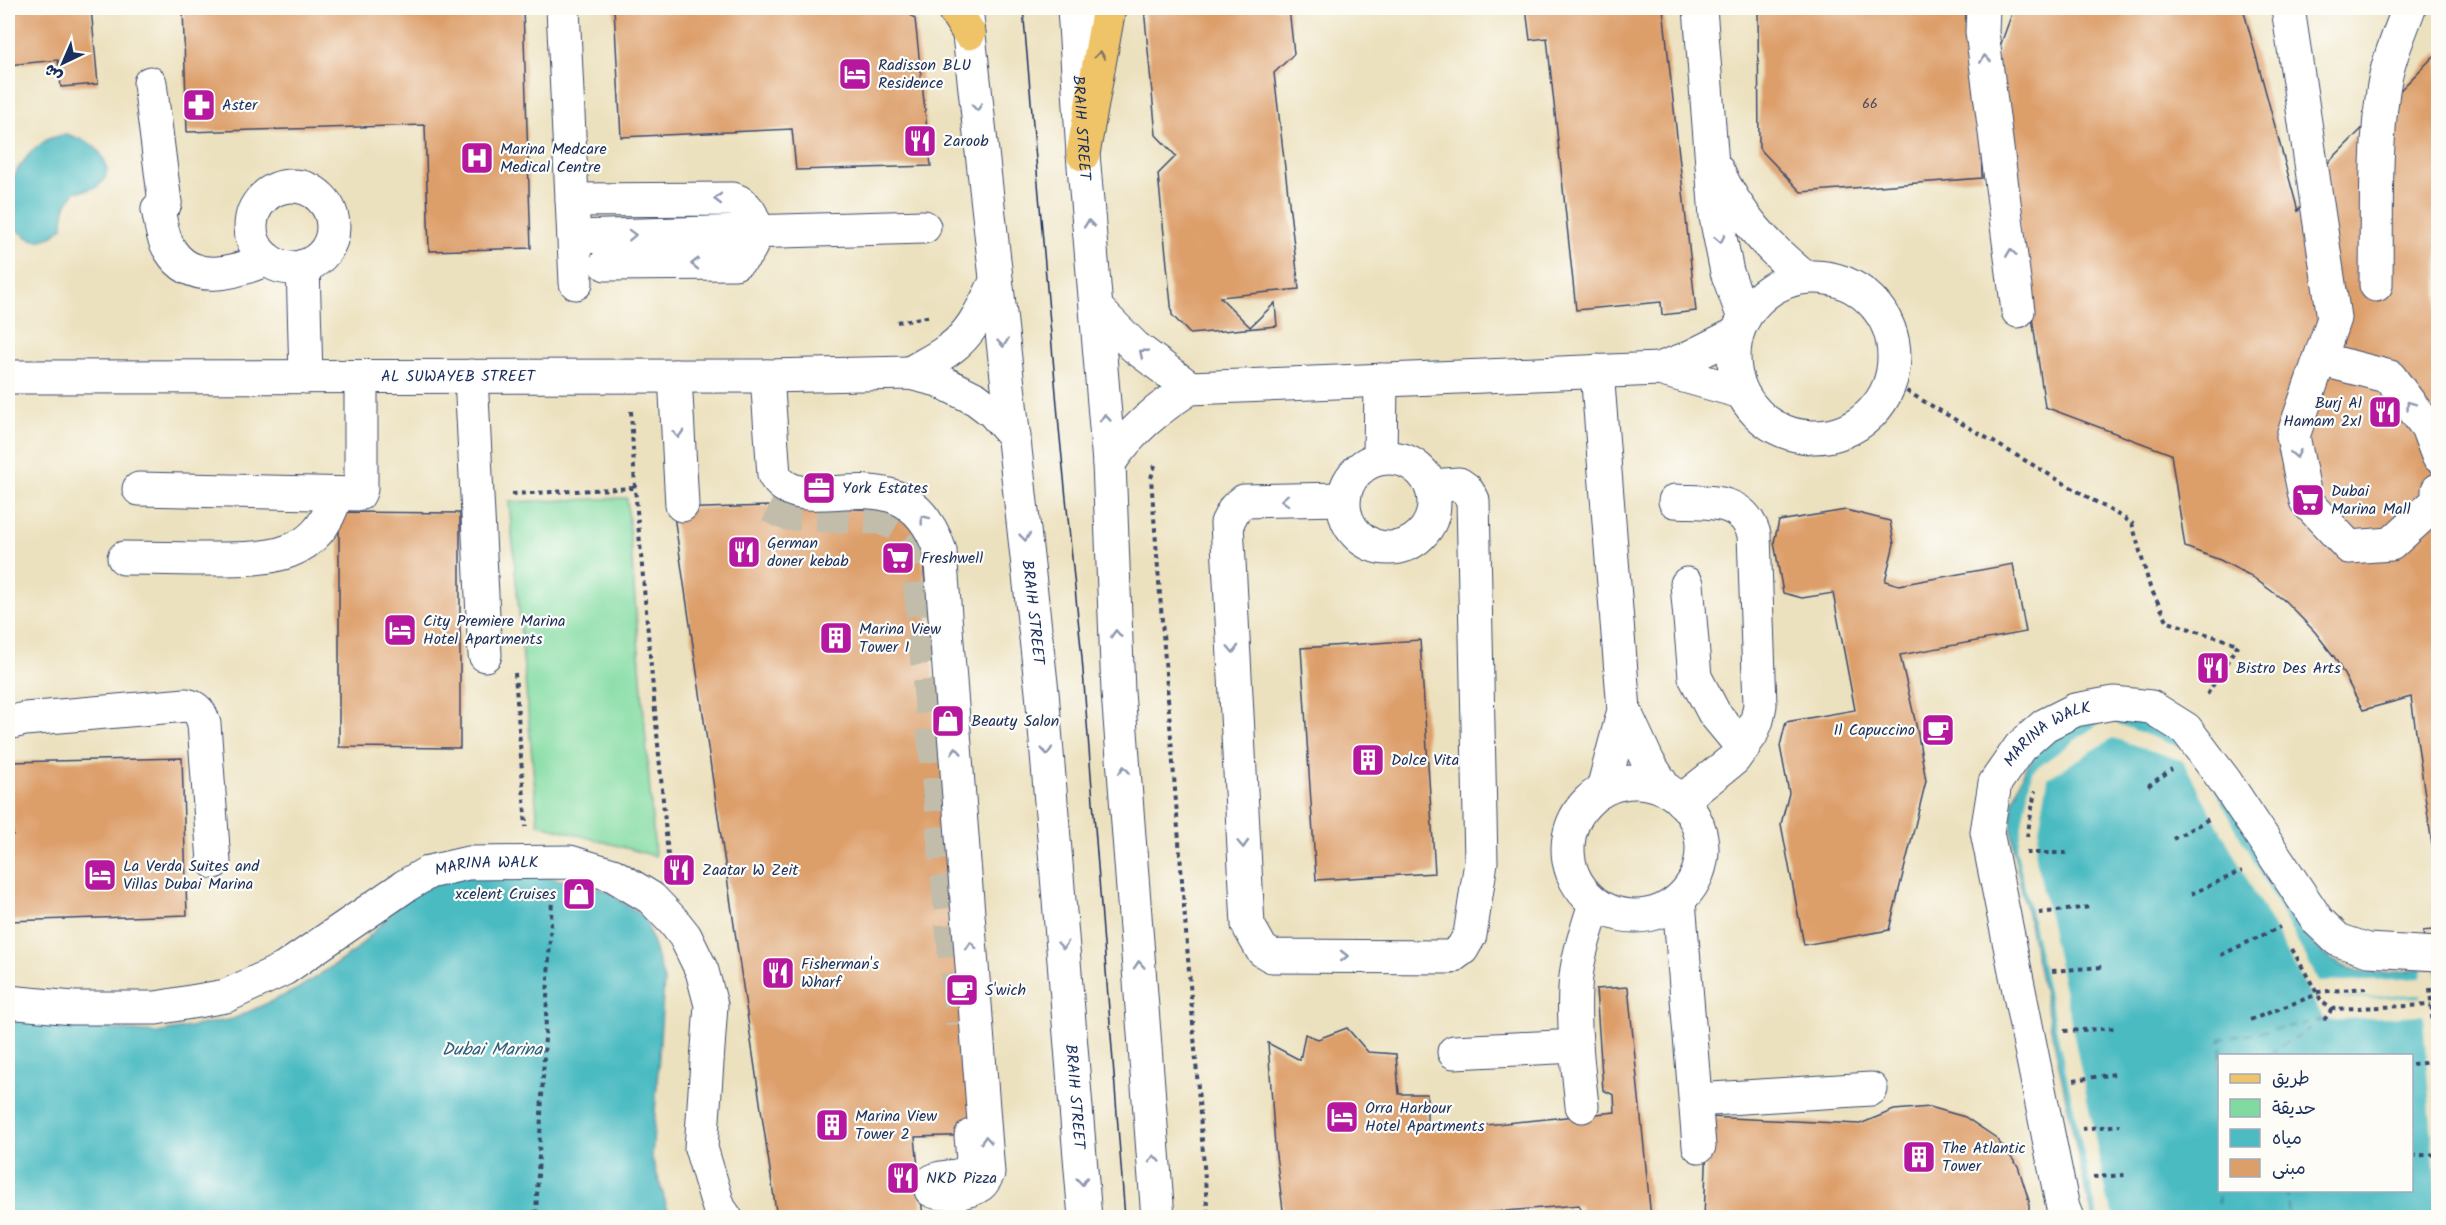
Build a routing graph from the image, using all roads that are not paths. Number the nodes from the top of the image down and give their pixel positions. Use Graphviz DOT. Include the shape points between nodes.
graph roads {
  1 [pos="563,8"];
  2 [pos="1074,8"];
  3 [pos="1109,8"];
  4 [pos="1700,8"];
  5 [pos="1983,8"];
  6 [pos="2288,8"];
  7 [pos="2409,8"];
  8 [pos="963,16"];
  9 [pos="150,83"];
  10 [pos="1083,154"];
  11 [pos="1712,160"];
  12 [pos="572,200"];
  13 [pos="924,227"];
  14 [pos="753,231"];
  15 [pos="574,237"];
  16 [pos="606,264"];
  17 [pos="1803,276"];
  18 [pos="996,282"];
  19 [pos="576,283"];
  20 [pos="2376,285"];
  21 [pos="1097,309"];
  22 [pos="2018,311"];
  23 [pos="1739,326"];
  24 [pos="2320,359"];
  25 [pos="1659,369"];
  26 [pos="1597,371"];
  27 [pos="910,373"];
  28 [pos="759,375"];
  29 [pos="471,376"];
  30 [pos="687,376"];
  31 [pos="8,377"];
  32 [pos="296,377"];
  33 [pos="361,377"];
  34 [pos="1381,380"];
  35 [pos="1190,388"];
  36 [pos="1741,392"];
  37 [pos="1014,436"];
  38 [pos="2439,456"];
  39 [pos="1380,458"];
  40 [pos="1109,464"];
  41 [pos="1431,486"];
  42 [pos="139,489"];
  43 [pos="2439,490"];
  44 [pos="336,495"];
  45 [pos="1343,499"];
  46 [pos="1675,501"];
  47 [pos="693,504"];
  48 [pos="770,506"];
  49 [pos="124,558"];
  50 [pos="1687,584"];
  51 [pos="486,655"];
  52 [pos="1624,710"];
  53 [pos="8,723"];
  54 [pos="1743,748"];
  55 [pos="1604,789"];
  56 [pos="1673,794"];
  57 [pos="214,862"];
  58 [pos="1679,902"];
  59 [pos="1595,903"];
  60 [pos="2432,953"];
  61 [pos="8,1002"];
  62 [pos="1576,1046"];
  63 [pos="1454,1052"];
  64 [pos="1871,1089"];
  65 [pos="1696,1100"];
  66 [pos="1582,1106"];
  67 [pos="971,1136"];
  68 [pos="1699,1146"];
  69 [pos="726,1218"];
  70 [pos="1085,1218"];
  71 [pos="1158,1218"];
  72 [pos="2067,1218"];
  1 -- 12 [label="street"];
  2 -- 10 [label="street, BRAIH STREET"];
  10 -- 3 [label="main road, one-way"];
  4 -- 11 [label="street"];
  22 -- 5 [label="street, one-way" via="1982,32"];
  6 -- 24 [label="street" via="2334,318"];
  7 -- 20 [label="street" via="2383,90"];
  8 -- 18 [label="street, BRAIH STREET, one-way"];
  9 -- 32 [label="street" via="165,203 158,209 170,250 182,264 216,275 279,261"];
  21 -- 10 [label="street, BRAIH STREET, one-way"];
  11 -- 17 [label="street" via="1745,220"];
  11 -- 23 [label="street, one-way" via="1720,245"];
  14 -- 12 [label="street, one-way" via="749,207 733,199"];
  12 -- 15 [label="street"];
  13 -- 14 [label="street"];
  15 -- 14 [label="street, one-way"];
  14 -- 16 [label="street, one-way" via="750,251 735,263"];
  15 -- 19 [label="street"];
  17 -- 23 [label="street" via="1779,283 1757,298"];
  17 -- 36 [label="street" via="1831,277 1856,287 1876,305 1890,328 1895,355 1891,382 1878,406 1858,424 1824,436 1806,437 1779,430 1757,414"];
  18 -- 27 [label="street, AL SUWAYEB STREET" via="967,333 952,348"];
  18 -- 37 [label="street, BRAIH STREET, one-way"];
  35 -- 21 [label="street, one-way" via="1136,347"];
  40 -- 21 [label="street, BRAIH STREET, one-way"];
  23 -- 25 [label="street" via="1686,359"];
  23 -- 36 [label="street" via="1733,354 1734,374"];
  38 -- 24 [label="street, one-way" via="2427,427 2390,377"];
  24 -- 43 [label="street, one-way" via="2293,436 2306,501 2349,547 2391,544 2438,501"];
  25 -- 26 [label="street"];
  25 -- 36 [label="street"];
  26 -- 34 [label="street"];
  26 -- 52 [label="street"];
  27 -- 28 [label="street, AL SUWAYEB STREET"];
  27 -- 37 [label="street, AL SUWAYEB STREET" via="938,380 976,399"];
  28 -- 30 [label="street, AL SUWAYEB STREET"];
  28 -- 48 [label="street" via="754,480 759,494"];
  67 -- 28 [label="street, one-way" via="973,1160 969,1171 958,1177 932,1180 931,1190 936,1193 973,1188 981,1185 988,1173 940,551 935,536 904,500 874,491 796,493 779,484 774,475"];
  29 -- 30 [label="street, AL SUWAYEB STREET"];
  29 -- 33 [label="street, AL SUWAYEB STREET"];
  29 -- 51 [label="street"];
  30 -- 47 [label="street"];
  31 -- 32 [label="street, AL SUWAYEB STREET"];
  32 -- 33 [label="street, AL SUWAYEB STREET"];
  33 -- 44 [label="street" via="361,492"];
  34 -- 35 [label="street"];
  34 -- 39 [label="street"];
  35 -- 40 [label="street" via="1141,423"];
  37 -- 70 [label="street, BRAIH STREET, one-way" via="1042,692"];
  39 -- 41 [label="street" via="1410,462 1423,472"];
  39 -- 45 [label="street" via="1359,468"];
  71 -- 40 [label="street, BRAIH STREET, one-way" via="1118,692"];
  41 -- 45 [label="street" via="1434,506 1429,526 1415,541 1396,548 1376,546 1358,536 1346,519"];
  45 -- 41 [label="street, one-way" via="1244,501 1234,508 1227,523 1248,925 1262,950 1272,956 1451,957 1462,949 1470,935 1481,862 1473,500 1459,483"];
  42 -- 44 [label="street"];
  44 -- 49 [label="street" via="332,510 317,533 296,549 278,555 256,559"];
  46 -- 54 [label="street" via="1736,508 1745,515 1754,534 1760,705"];
  50 -- 54 [label="street" via="1695,677 1714,713"];
  52 -- 55 [label="street"];
  52 -- 56 [label="street" via="1644,754"];
  53 -- 57 [label="street" via="193,706 204,724"];
  54 -- 56 [label="street" via="1734,759"];
  55 -- 56 [label="street" via="1643,782"];
  55 -- 59 [label="street" via="1586,803 1573,822 1568,844 1569,866 1579,887"];
  56 -- 58 [label="street" via="1696,819 1702,840 1701,863 1694,884"];
  58 -- 59 [label="street" via="1659,913 1637,917 1615,914"];
  58 -- 65 [label="street"];
  59 -- 62 [label="street" via="1580,951 1575,989"];
  60 -- 72 [label="street, MARINA WALK" via="2368,950 2338,940 2318,921 2226,781 2186,729 2151,707 2114,703 2075,710 2045,725 2020,747 1995,783 1987,832"];
  61 -- 69 [label="street, MARINA WALK" via="73,1008 156,1008 226,996 284,969 429,872 468,863 570,862 613,875 651,898 685,936 702,971 711,1005 701,1148 719,1208"];
  62 -- 63 [label="street"];
  62 -- 66 [label="street"];
  64 -- 65 [label="street"];
  65 -- 68 [label="street"];
}
